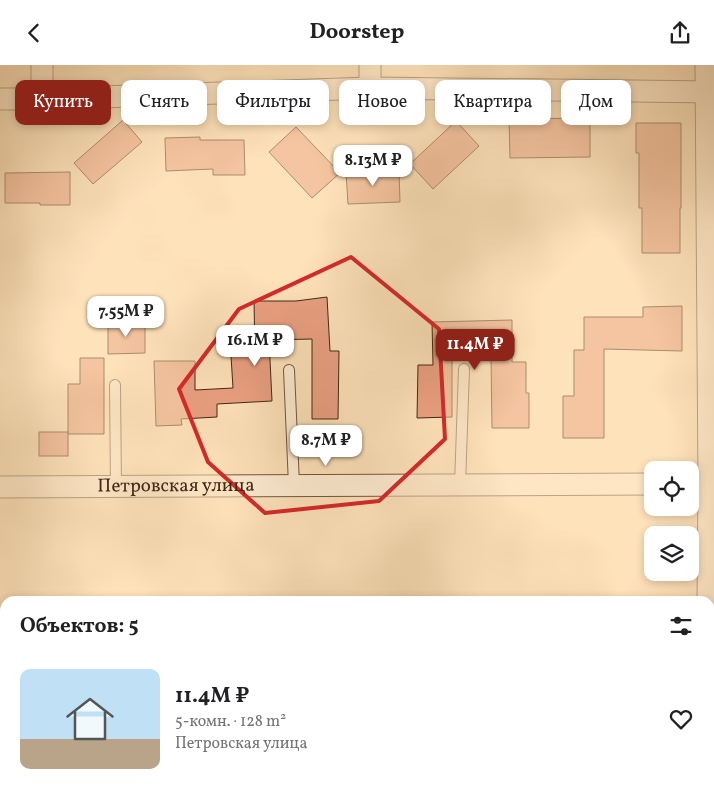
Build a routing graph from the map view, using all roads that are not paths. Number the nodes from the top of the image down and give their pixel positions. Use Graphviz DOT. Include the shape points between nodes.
graph roads {
  1 [pos="42,65"];
  2 [pos="370,65"];
  3 [pos="706,65"];
  4 [pos="42,80"];
  5 [pos="370,80"];
  6 [pos="339,89"];
  7 [pos="425,89"];
  8 [pos="710,92"];
  9 [pos="111,97"];
  10 [pos="0,99"];
  11 [pos="15,99"];
  12 [pos="464,369"];
  13 [pos="289,370"];
  14 [pos="115,385"];
  15 [pos="644,484"];
  16 [pos="704,484"];
  17 [pos="294,485"];
  18 [pos="460,485"];
  19 [pos="0,487"];
  20 [pos="116,487"];
  21 [pos="708,596"];
  1 -- 4 [label="street"];
  2 -- 5 [label="street"];
  3 -- 8 [label="street"];
  6 -- 9 [label="street"];
  7 -- 8 [label="street"];
  8 -- 16 [label="street"];
  10 -- 11 [label="street"];
  12 -- 18 [label="lane"];
  13 -- 17 [label="lane"];
  14 -- 20 [label="lane"];
  15 -- 18 [label="street, Петровская улица"];
  16 -- 21 [label="street"];
  17 -- 18 [label="street, Петровская улица"];
  17 -- 20 [label="street, Петровская улица"];
  19 -- 20 [label="street, Петровская улица"];
}
